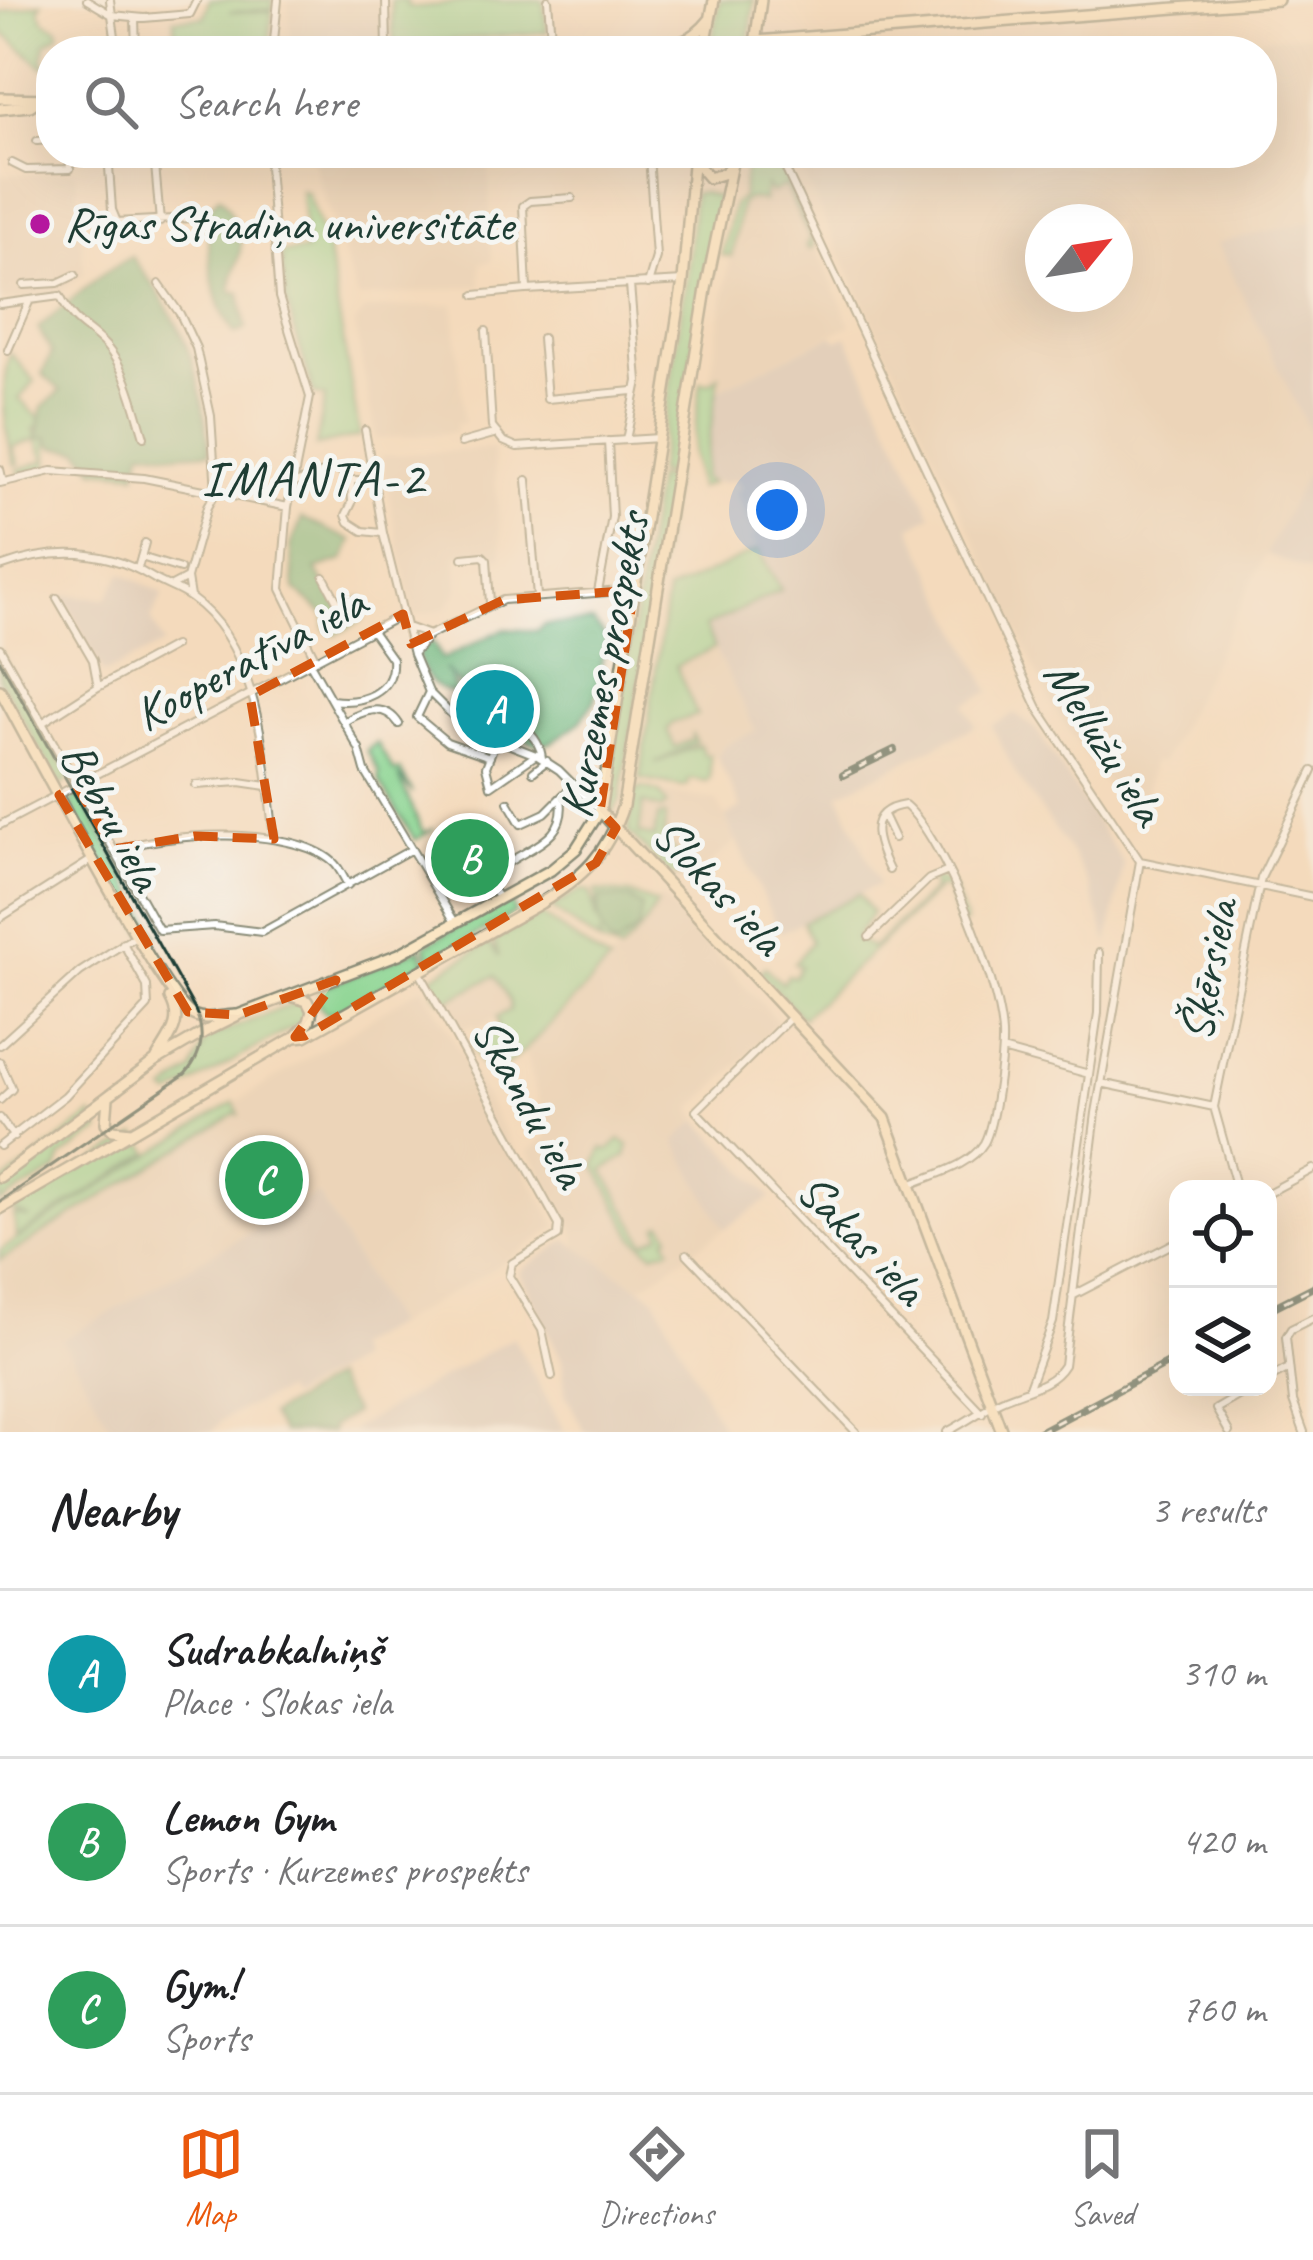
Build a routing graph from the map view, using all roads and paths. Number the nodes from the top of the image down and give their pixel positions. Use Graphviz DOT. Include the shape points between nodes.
graph roads {
  1 [pos="87,0"];
  2 [pos="110,0"];
  3 [pos="197,0"];
  4 [pos="278,0"];
  5 [pos="386,0"];
  6 [pos="548,0"];
  7 [pos="714,0"];
  8 [pos="761,0"];
  9 [pos="1278,0"];
  10 [pos="112,15"];
  11 [pos="135,18"];
  12 [pos="710,19"];
  13 [pos="115,36"];
  14 [pos="136,36"];
  15 [pos="274,36"];
  16 [pos="387,36"];
  17 [pos="551,36"];
  18 [pos="695,36"];
  19 [pos="707,36"];
  20 [pos="756,36"];
  21 [pos="869,36"];
  22 [pos="0,98"];
  23 [pos="36,98"];
  24 [pos="36,104"];
  25 [pos="0,109"];
  26 [pos="12,163"];
  27 [pos="70,168"];
  28 [pos="109,168"];
  29 [pos="155,168"];
  30 [pos="269,168"];
  31 [pos="650,168"];
  32 [pos="693,168"];
  33 [pos="698,168"];
  34 [pos="728,168"];
  35 [pos="731,168"];
  36 [pos="785,168"];
  37 [pos="572,198"];
  38 [pos="186,208"];
  39 [pos="160,222"];
  40 [pos="75,275"];
  41 [pos="683,281"];
  42 [pos="159,284"];
  43 [pos="648,284"];
  44 [pos="24,285"];
  45 [pos="630,285"];
  46 [pos="527,290"];
  47 [pos="476,295"];
  48 [pos="29,302"];
  49 [pos="0,304"];
  50 [pos="486,331"];
  51 [pos="542,338"];
  52 [pos="8,350"];
  53 [pos="633,391"];
  54 [pos="365,430"];
  55 [pos="497,434"];
  56 [pos="144,437"];
  57 [pos="658,438"];
  58 [pos="626,440"];
  59 [pos="608,441"];
  60 [pos="461,443"];
  61 [pos="0,469"];
  62 [pos="351,480"];
  63 [pos="374,480"];
  64 [pos="527,480"];
  65 [pos="2,483"];
  66 [pos="292,484"];
  67 [pos="216,491"];
  68 [pos="288,507"];
  69 [pos="383,532"];
  70 [pos="146,543"];
  71 [pos="141,557"];
  72 [pos="463,558"];
  73 [pos="0,566"];
  74 [pos="138,568"];
  75 [pos="180,569"];
  76 [pos="187,578"];
  77 [pos="324,578"];
  78 [pos="172,586"];
  79 [pos="634,590"];
  80 [pos="598,592"];
  81 [pos="190,597"];
  82 [pos="537,597"];
  83 [pos="57,598"];
  84 [pos="352,600"];
  85 [pos="490,605"];
  86 [pos="404,614"];
  87 [pos="406,628"];
  88 [pos="372,631"];
  89 [pos="429,635"];
  90 [pos="174,646"];
  91 [pos="0,648"];
  92 [pos="413,655"];
  93 [pos="313,661"];
  94 [pos="98,686"];
  95 [pos="0,690"];
  96 [pos="429,692"];
  97 [pos="466,694"];
  98 [pos="250,696"];
  99 [pos="331,700"];
  100 [pos="344,722"];
  101 [pos="42,723"];
  102 [pos="399,724"];
  103 [pos="496,740"];
  104 [pos="490,757"];
  105 [pos="542,758"];
  106 [pos="1313,771"];
  107 [pos="532,772"];
  108 [pos="574,784"];
  109 [pos="196,785"];
  110 [pos="77,786"];
  111 [pos="267,786"];
  112 [pos="59,795"];
  113 [pos="562,798"];
  114 [pos="508,802"];
  115 [pos="600,811"];
  116 [pos="883,815"];
  117 [pos="0,825"];
  118 [pos="616,828"];
  119 [pos="274,837"];
  120 [pos="894,838"];
  121 [pos="410,850"];
  122 [pos="114,851"];
  123 [pos="94,858"];
  124 [pos="1140,861"];
  125 [pos="477,865"];
  126 [pos="889,870"];
  127 [pos="946,872"];
  128 [pos="490,883"];
  129 [pos="348,885"];
  130 [pos="1258,886"];
  131 [pos="1313,897"];
  132 [pos="500,899"];
  133 [pos="0,918"];
  134 [pos="456,924"];
  135 [pos="137,935"];
  136 [pos="869,938"];
  137 [pos="122,944"];
  138 [pos="1099,953"];
  139 [pos="419,971"];
  140 [pos="162,976"];
  141 [pos="290,996"];
  142 [pos="238,1015"];
  143 [pos="792,1016"];
  144 [pos="295,1037"];
  145 [pos="0,1045"];
  146 [pos="1001,1050"];
  147 [pos="155,1061"];
  148 [pos="0,1062"];
  149 [pos="1089,1074"];
  150 [pos="1101,1082"];
  151 [pos="108,1098"];
  152 [pos="0,1100"];
  153 [pos="1214,1107"];
  154 [pos="0,1118"];
  155 [pos="131,1132"];
  156 [pos="14,1137"];
  157 [pos="0,1145"];
  158 [pos="1313,1168"];
  159 [pos="0,1177"];
  160 [pos="1234,1180"];
  161 [pos="912,1184"];
  162 [pos="1277,1188"];
  163 [pos="0,1209"];
  164 [pos="1169,1246"];
  165 [pos="687,1254"];
  166 [pos="1072,1296"];
  167 [pos="1313,1318"];
  168 [pos="1289,1368"];
  169 [pos="1277,1374"];
  170 [pos="552,1376"];
  171 [pos="1027,1390"];
  172 [pos="1238,1396"];
  173 [pos="992,1405"];
  174 [pos="982,1413"];
  175 [pos="968,1428"];
  176 [pos="856,1432"];
  177 [pos="947,1432"];
  178 [pos="1002,1432"];
  179 [pos="1229,1432"];
  180 [pos="1304,1432"];
  1 -- 10 [label="street"];
  2 -- 10 [label="street"];
  3 -- 11 [label="street" via="190,14"];
  4 -- 15 [label="street"];
  5 -- 16 [label="street"];
  6 -- 17 [label="street"];
  7 -- 12 [label="main road"];
  8 -- 20 [label="main road"];
  9 -- 21 [label="main road"];
  10 -- 11 [label="street"];
  10 -- 13 [label="street"];
  11 -- 14 [label="street"];
  12 -- 18 [label="main road"];
  12 -- 19 [label="main road"];
  22 -- 23 [label="main road"];
  24 -- 25 [label="main road"];
  26 -- 27 [label="street"];
  28 -- 39 [label="street" via="117,222"];
  29 -- 39 [label="street"];
  30 -- 66 [label="street" via="279,297 310,397"];
  31 -- 43 [label="street" via="656,257"];
  32 -- 41 [label="main road, Kurzemes prospekts"];
  33 -- 34 [label="main road" via="709,178"];
  35 -- 118 [label="main road, Kurzemes prospekts"];
  36 -- 124 [label="street, Mellužu iela" via="1039,708"];
  37 -- 46 [label="street" via="524,206"];
  38 -- 39 [label="street" via="189,218"];
  40 -- 44 [label="street"];
  41 -- 43 [label="street"];
  41 -- 57 [label="main road, Kurzemes prospekts"];
  42 -- 67 [label="street" via="201,365"];
  43 -- 45 [label="street"];
  45 -- 46 [label="street"];
  45 -- 53 [label="street"];
  46 -- 47 [label="street"];
  48 -- 49 [label="street"];
  48 -- 52 [label="street"];
  48 -- 56 [label="street" via="60,296 78,327 105,346"];
  50 -- 55 [label="street"];
  51 -- 53 [label="street" via="547,399"];
  53 -- 58 [label="street"];
  54 -- 63 [label="street, Slokas iela"];
  55 -- 59 [label="street" via="517,447"];
  55 -- 60 [label="street"];
  57 -- 58 [label="street"];
  57 -- 79 [label="main road, Kurzemes prospekts"];
  58 -- 59 [label="street"];
  59 -- 80 [label="street" via="612,517"];
  61 -- 65 [label="street"];
  62 -- 63 [label="street"];
  62 -- 66 [label="street" via="337,468"];
  62 -- 69 [label="street" via="349,522"];
  63 -- 69 [label="street, Slokas iela"];
  64 -- 82 [label="street"];
  65 -- 67 [label="street" via="52,471"];
  66 -- 68 [label="street"];
  67 -- 68 [label="street"];
  67 -- 76 [label="street"];
  68 -- 93 [label="street" via="281,589"];
  69 -- 86 [label="street, Slokas iela"];
  70 -- 71 [label="street"];
  71 -- 74 [label="street"];
  71 -- 75 [label="street"];
  72 -- 85 [label="street" via="487,560"];
  73 -- 74 [label="street" via="80,553"];
  74 -- 78 [label="street"];
  76 -- 78 [label="street"];
  76 -- 81 [label="street"];
  77 -- 84 [label="street" via="338,603"];
  78 -- 81 [label="street"];
  79 -- 80 [label="street"];
  79 -- 115 [label="main road, Kurzemes prospekts"];
  80 -- 82 [label="street"];
  81 -- 98 [label="street" via="230,645"];
  82 -- 85 [label="street"];
  83 -- 94 [label="street" via="93,660"];
  85 -- 89 [label="street"];
  86 -- 87 [label="street, Slokas iela"];
  86 -- 88 [label="street, Kooperatīva iela"];
  87 -- 89 [label="street"];
  87 -- 92 [label="street, Slokas iela"];
  88 -- 93 [label="street, Kooperatīva iela"];
  88 -- 99 [label="street" via="392,659 389,681 364,699"];
  89 -- 92 [label="street"];
  90 -- 94 [label="street"];
  91 -- 101 [label="street"];
  92 -- 96 [label="street, Slokas iela"];
  93 -- 98 [label="street, Kooperatīva iela"];
  93 -- 99 [label="street"];
  94 -- 101 [label="street"];
  95 -- 112 [label="main road, Bebru iela"];
  96 -- 103 [label="street, Slokas iela" via="457,720"];
  96 -- 104 [label="street" via="417,717 447,742"];
  97 -- 105 [label="street" via="527,728"];
  98 -- 110 [label="street, Kooperatīva iela"];
  98 -- 111 [label="street"];
  99 -- 100 [label="street"];
  100 -- 102 [label="street" via="382,710"];
  100 -- 121 [label="street"];
  101 -- 110 [label="street"];
  103 -- 104 [label="street"];
  103 -- 105 [label="street, Slokas iela"];
  104 -- 105 [label="street" via="491,786"];
  105 -- 107 [label="street"];
  105 -- 108 [label="street, Slokas iela"];
  106 -- 130 [label="street, Šķērsiela"];
  108 -- 113 [label="street"];
  108 -- 115 [label="street, Slokas iela"];
  109 -- 111 [label="street"];
  110 -- 112 [label="street, Kooperatīva iela"];
  110 -- 122 [label="street"];
  111 -- 119 [label="street"];
  112 -- 117 [label="street, Kooperatīva iela"];
  112 -- 123 [label="main road, Bebru iela"];
  113 -- 114 [label="street" via="521,824"];
  113 -- 128 [label="street" via="560,820 542,844"];
  115 -- 118 [label="main road, Slokas iela"];
  115 -- 132 [label="main road, Kurzemes prospekts" via="567,858"];
  116 -- 120 [label="street"];
  116 -- 126 [label="street" via="875,842"];
  116 -- 127 [label="street" via="899,805 912,811"];
  118 -- 139 [label="main road, Kurzemes prospekts" via="578,879"];
  118 -- 143 [label="main road, Slokas iela"];
  119 -- 122 [label="street" via="195,836"];
  119 -- 129 [label="street" via="331,860"];
  121 -- 129 [label="street"];
  121 -- 134 [label="street"];
  122 -- 129 [label="street" via="159,930 262,932"];
  123 -- 133 [label="street"];
  123 -- 135 [label="main road, Bebru iela"];
  124 -- 130 [label="street"];
  124 -- 150 [label="street, Mellužu iela"];
  125 -- 128 [label="street"];
  127 -- 136 [label="street"];
  127 -- 146 [label="street" via="981,954"];
  128 -- 132 [label="street"];
  130 -- 131 [label="street"];
  130 -- 153 [label="street, Šķērsiela"];
  132 -- 134 [label="main road, Kurzemes prospekts"];
  134 -- 141 [label="main road, Kurzemes prospekts"];
  135 -- 137 [label="street"];
  135 -- 140 [label="main road, Bebru iela"];
  137 -- 145 [label="street"];
  137 -- 156 [label="street" via="147,986 148,1006 65,1096"];
  138 -- 149 [label="street"];
  139 -- 144 [label="main road, Kurzemes prospekts"];
  139 -- 170 [label="street, Skandu iela" via="559,1225 558,1236 509,1269 542,1330"];
  140 -- 142 [label="main road, Bebru iela" via="194,1015"];
  140 -- 147 [label="main road, Bebru iela" via="177,1021"];
  141 -- 142 [label="main road, Kurzemes prospekts"];
  141 -- 144 [label="main road" via="312,1010"];
  142 -- 147 [label="main road, Kurzemes prospekts"];
  143 -- 161 [label="main road, Slokas iela" via="885,1118"];
  143 -- 174 [label="street, Sakas iela" via="696,1111"];
  144 -- 155 [label="main road, Kurzemes prospekts"];
  146 -- 149 [label="street"];
  146 -- 161 [label="street" via="986,1140 971,1158"];
  147 -- 151 [label="main road, Kurzemes prospekts"];
  148 -- 152 [label="street" via="12,1089"];
  149 -- 171 [label="street" via="1053,1322"];
  150 -- 153 [label="street"];
  150 -- 166 [label="street, Mellužu iela"];
  151 -- 155 [label="main road" via="106,1123"];
  151 -- 159 [label="main road, Kurzemes prospekts"];
  153 -- 160 [label="street, Šķērsiela"];
  154 -- 156 [label="street"];
  155 -- 163 [label="main road, Kurzemes prospekts"];
  156 -- 157 [label="street"];
  158 -- 162 [label="street"];
  161 -- 173 [label="main road, Slokas iela"];
  164 -- 166 [label="street"];
  165 -- 176 [label="street"];
  166 -- 171 [label="street, Mellužu iela" via="1062,1370"];
  167 -- 168 [label="street" via="1286,1337"];
  168 -- 169 [label="street"];
  168 -- 180 [label="street"];
  171 -- 173 [label="street, Mellužu iela"];
  172 -- 179 [label="street" via="1216,1409"];
  173 -- 174 [label="street, Mellužu iela"];
  173 -- 178 [label="main road, Slokas iela"];
  174 -- 175 [label="street, Mellužu iela"];
  175 -- 177 [label="street, Mellužu iela"];
}
